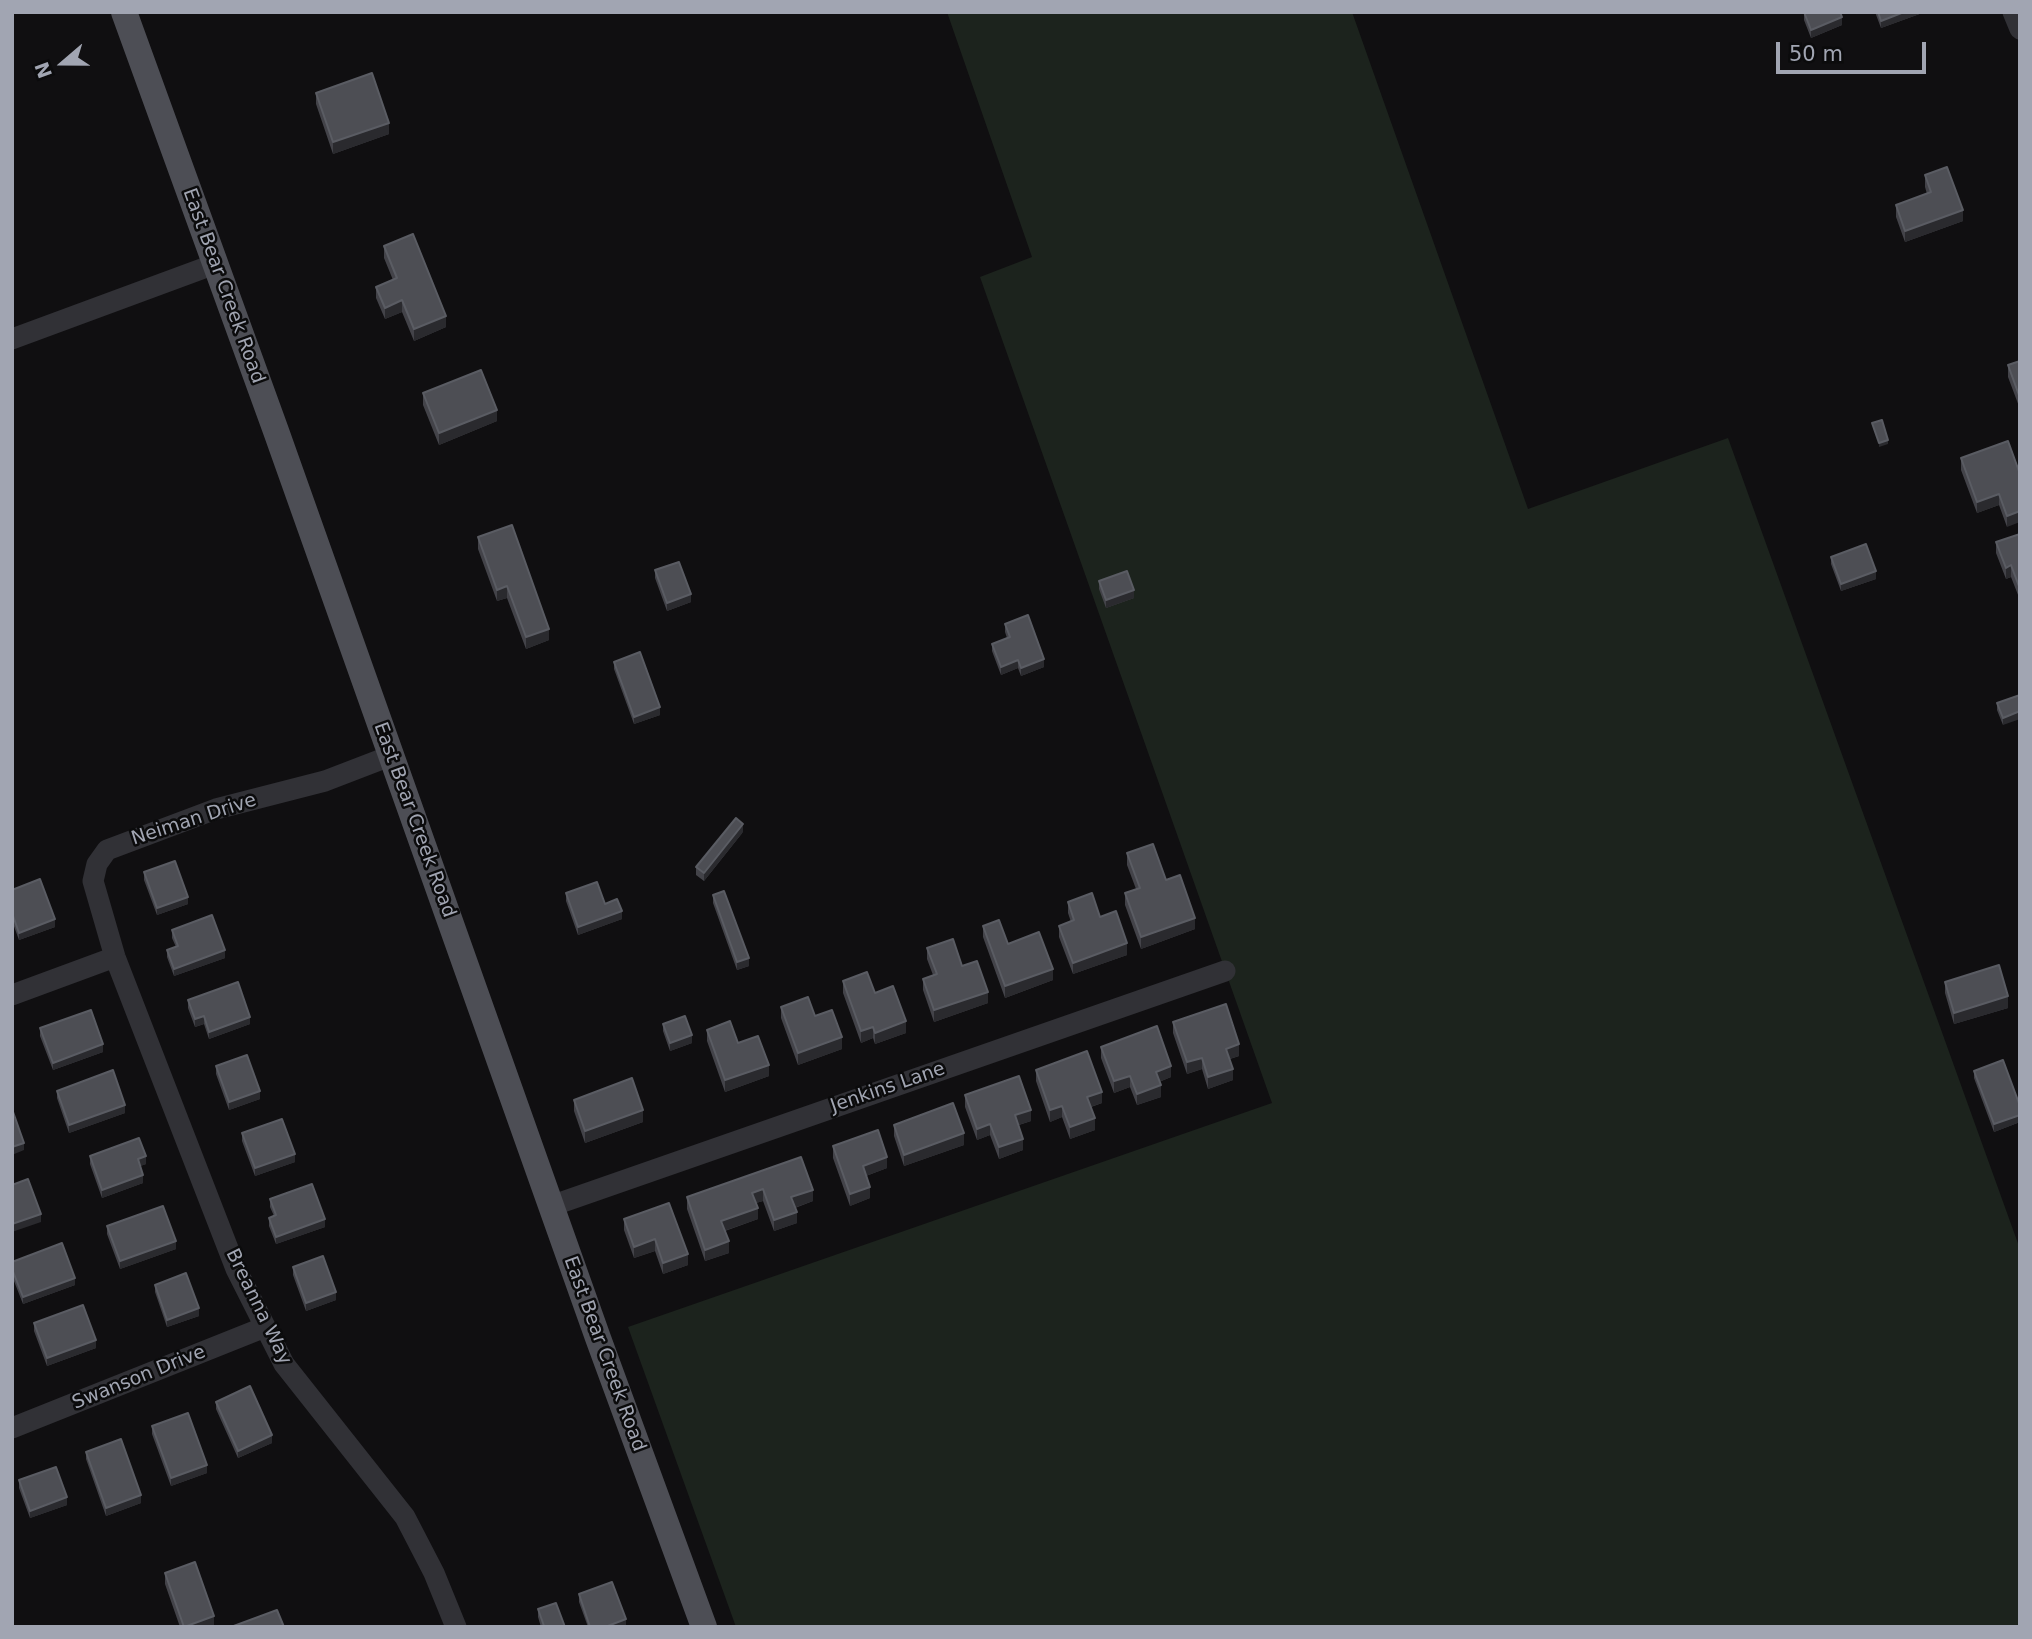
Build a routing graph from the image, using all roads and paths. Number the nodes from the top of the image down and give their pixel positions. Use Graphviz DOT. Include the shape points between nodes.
graph roads {
  1 [pos="124,12"];
  2 [pos="2013,12"];
  3 [pos="2020,29"];
  4 [pos="215,264"];
  5 [pos="12,339"];
  6 [pos="390,756"];
  7 [pos="116,957"];
  8 [pos="1225,971"];
  9 [pos="12,995"];
  10 [pos="551,1206"];
  11 [pos="265,1327"];
  12 [pos="14,1422"];
  13 [pos="456,1627"];
  14 [pos="704,1627"];
  1 -- 4 [label="main road, East Bear Creek Road"];
  2 -- 3 [label="street"];
  4 -- 5 [label="street"];
  4 -- 6 [label="main road, East Bear Creek Road"];
  6 -- 7 [label="street, Neiman Drive" via="326,782 216,809 107,850 93,881"];
  6 -- 10 [label="main road, East Bear Creek Road"];
  7 -- 9 [label="street"];
  7 -- 11 [label="street, Breanna Way" via="236,1269"];
  8 -- 10 [label="street, Jenkins Lane"];
  10 -- 14 [label="main road, East Bear Creek Road"];
  11 -- 12 [label="street, Swanson Drive"];
  11 -- 13 [label="street, Breanna Way" via="284,1364 405,1517"];
}
